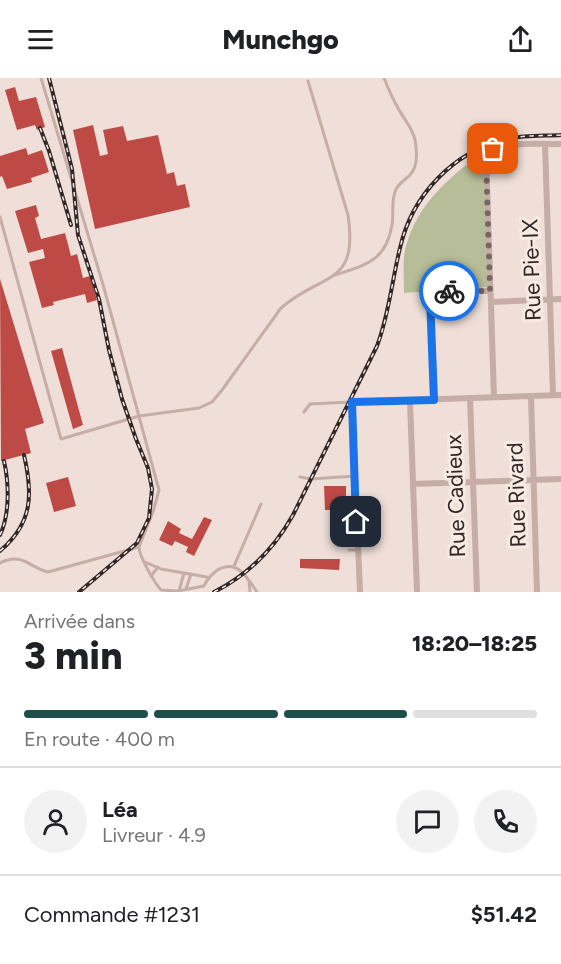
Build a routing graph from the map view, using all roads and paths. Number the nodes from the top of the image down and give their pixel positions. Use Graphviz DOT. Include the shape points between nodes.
graph roads {
  1 [pos="42,78"];
  2 [pos="384,78"];
  3 [pos="308,81"];
  4 [pos="545,144"];
  5 [pos="561,144"];
  6 [pos="0,216"];
  7 [pos="333,276"];
  8 [pos="490,291"];
  9 [pos="550,299"];
  10 [pos="561,299"];
  11 [pos="491,302"];
  12 [pos="557,395"];
  13 [pos="531,396"];
  14 [pos="494,397"];
  15 [pos="470,398"];
  16 [pos="410,400"];
  17 [pos="434,400"];
  18 [pos="352,402"];
  19 [pos="304,412"];
  20 [pos="138,416"];
  21 [pos="355,476"];
  22 [pos="300,477"];
  23 [pos="561,479"];
  24 [pos="534,480"];
  25 [pos="473,482"];
  26 [pos="413,484"];
  27 [pos="261,504"];
  28 [pos="348,522"];
  29 [pos="356,522"];
  30 [pos="357,535"];
  31 [pos="349,536"];
  32 [pos="139,547"];
  33 [pos="349,550"];
  34 [pos="357,550"];
  35 [pos="0,562"];
  36 [pos="145,562"];
  37 [pos="234,566"];
  38 [pos="158,567"];
  39 [pos="184,573"];
  40 [pos="191,574"];
  41 [pos="151,576"];
  42 [pos="208,577"];
  43 [pos="186,589"];
  44 [pos="179,591"];
  45 [pos="254,592"];
  46 [pos="360,592"];
  47 [pos="417,592"];
  48 [pos="477,592"];
  49 [pos="537,592"];
  1 -- 20 [label="lane"];
  2 -- 7 [label="lane" via="412,131 416,164 395,190 392,224 381,254 368,265"];
  3 -- 7 [label="lane" via="351,235 350,252"];
  4 -- 5 [label="street"];
  4 -- 8 [label="street" via="498,148 486,158"];
  4 -- 9 [label="street, Rue Pie-IX"];
  6 -- 20 [label="lane" via="61,439"];
  7 -- 20 [label="lane" via="281,308 212,402 199,408"];
  8 -- 11 [label="street"];
  8 -- 17 [label="street" via="433,292 430,298"];
  9 -- 10 [label="street"];
  9 -- 11 [label="street"];
  9 -- 12 [label="street, Rue Pie-IX"];
  11 -- 14 [label="street"];
  12 -- 13 [label="street"];
  13 -- 14 [label="street"];
  13 -- 24 [label="street, Rue Rivard"];
  14 -- 15 [label="street"];
  15 -- 17 [label="street"];
  15 -- 25 [label="street, Rue Cadieux"];
  16 -- 17 [label="street"];
  16 -- 18 [label="street"];
  16 -- 26 [label="street"];
  18 -- 19 [label="lane" via="310,404"];
  18 -- 21 [label="street"];
  20 -- 32 [label="lane" via="159,490"];
  21 -- 22 [label="lane"];
  21 -- 29 [label="street"];
  23 -- 24 [label="street"];
  24 -- 25 [label="street"];
  24 -- 49 [label="street, Rue Rivard"];
  25 -- 26 [label="street"];
  25 -- 48 [label="street, Rue Cadieux"];
  26 -- 47 [label="street"];
  27 -- 37 [label="lane"];
  28 -- 29 [label="lane"];
  29 -- 30 [label="street"];
  30 -- 31 [label="lane"];
  30 -- 34 [label="street"];
  32 -- 35 [label="lane" via="48,572 15,558"];
  32 -- 36 [label="lane"];
  33 -- 34 [label="lane"];
  34 -- 46 [label="street"];
  36 -- 38 [label="lane"];
  36 -- 41 [label="lane"];
  37 -- 42 [label="lane" via="225,566"];
  37 -- 45 [label="lane" via="244,573"];
  38 -- 39 [label="lane"];
  38 -- 41 [label="lane"];
  39 -- 40 [label="lane"];
  39 -- 44 [label="lane"];
  40 -- 42 [label="lane"];
  40 -- 43 [label="lane"];
  41 -- 44 [label="lane" via="161,590"];
  42 -- 43 [label="lane" via="204,586"];
  43 -- 44 [label="lane"];
}
